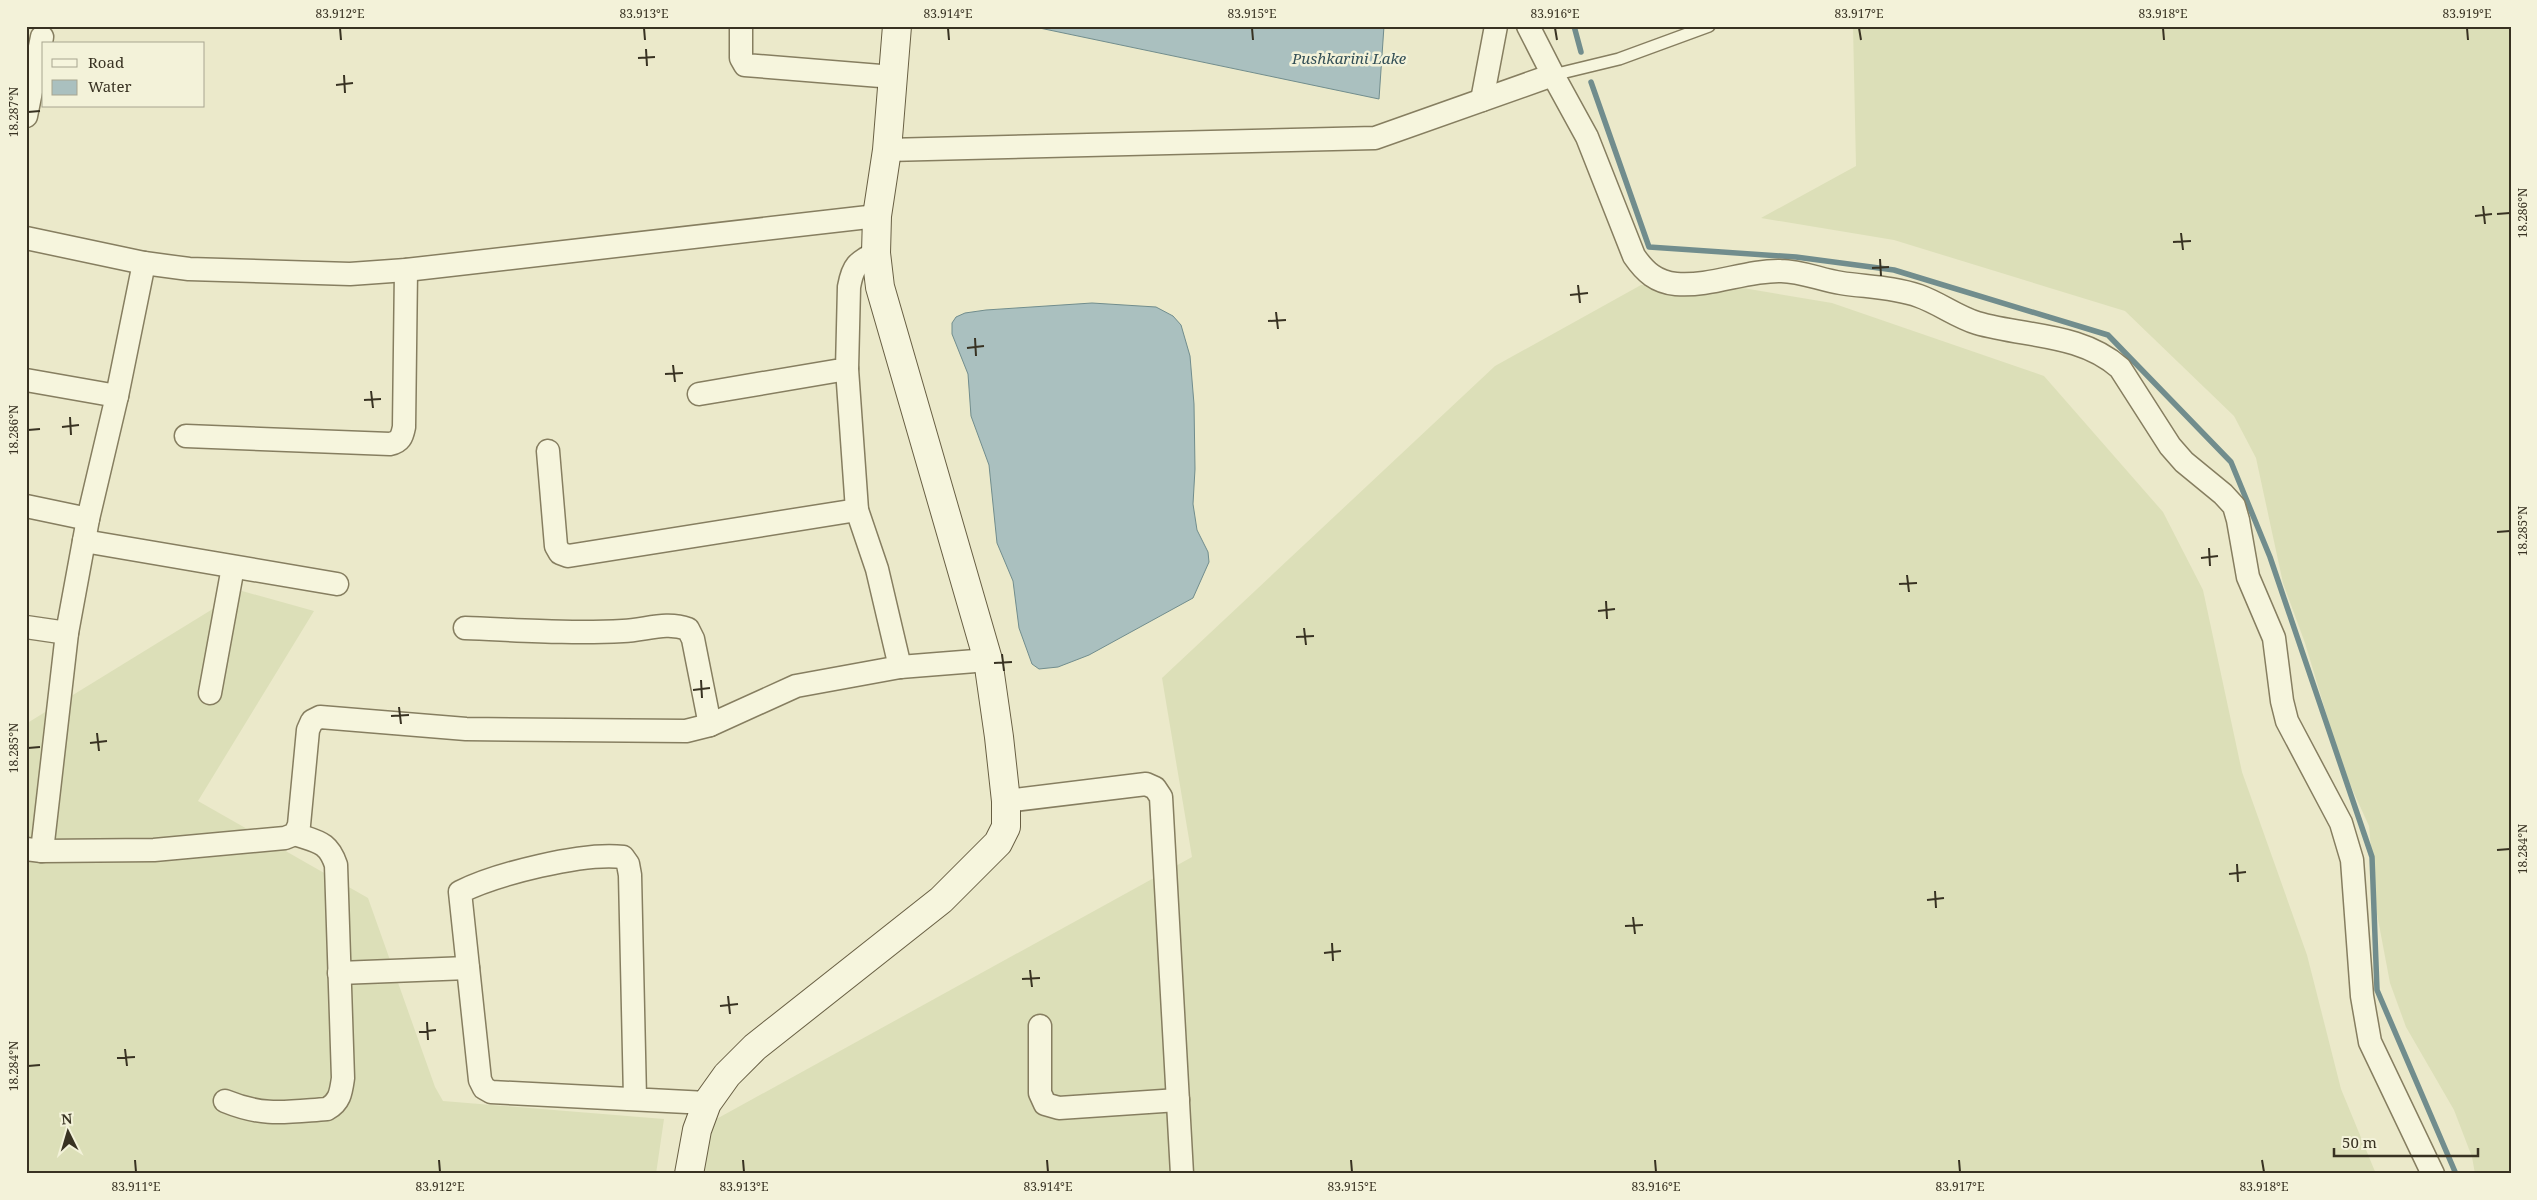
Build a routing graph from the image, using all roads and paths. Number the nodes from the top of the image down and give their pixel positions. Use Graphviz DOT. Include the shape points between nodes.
graph roads {
  1 [pos="741,26"];
  2 [pos="897,26"];
  3 [pos="1496,26"];
  4 [pos="1528,26"];
  5 [pos="1709,26"];
  6 [pos="42,36"];
  7 [pos="1553,75"];
  8 [pos="893,77"];
  9 [pos="38,85"];
  10 [pos="1482,100"];
  11 [pos="26,116"];
  12 [pos="887,150"];
  13 [pos="877,216"];
  14 [pos="26,238"];
  15 [pos="876,253"];
  16 [pos="144,262"];
  17 [pos="406,270"];
  18 [pos="847,369"];
  19 [pos="26,380"];
  20 [pos="699,394"];
  21 [pos="117,396"];
  22 [pos="186,436"];
  23 [pos="548,451"];
  24 [pos="26,506"];
  25 [pos="857,510"];
  26 [pos="88,519"];
  27 [pos="84,541"];
  28 [pos="233,566"];
  29 [pos="337,584"];
  30 [pos="26,627"];
  31 [pos="465,628"];
  32 [pos="67,632"];
  33 [pos="988,660"];
  34 [pos="900,667"];
  35 [pos="210,693"];
  36 [pos="710,725"];
  37 [pos="1006,800"];
  38 [pos="295,834"];
  39 [pos="34,850"];
  40 [pos="468,968"];
  41 [pos="339,973"];
  42 [pos="1040,1026"];
  43 [pos="636,1098"];
  44 [pos="1178,1100"];
  45 [pos="225,1101"];
  46 [pos="707,1103"];
  47 [pos="689,1174"];
  48 [pos="1182,1174"];
  49 [pos="2434,1174"];
  1 -- 8 [label="street" via="741,58 745,65"];
  2 -- 8 [label="main road"];
  3 -- 10 [label="street"];
  4 -- 7 [label="street"];
  5 -- 7 [label="lane" via="1619,59"];
  6 -- 9 [label="street"];
  7 -- 10 [label="street"];
  7 -- 49 [label="street" via="1587,137 1634,256 1645,272 1659,281 1677,284 1780,271 1796,273 1920,296 1976,323 2092,349 2120,368 2170,446 2234,506 2248,577 2274,638 2287,721 2341,823 2352,860 2362,996 2370,1042"];
  8 -- 12 [label="main road"];
  9 -- 11 [label="street"];
  10 -- 12 [label="street" via="1375,138"];
  12 -- 13 [label="main road"];
  13 -- 15 [label="main road"];
  13 -- 17 [label="street"];
  14 -- 16 [label="street"];
  15 -- 18 [label="street" via="857,264 851,274"];
  15 -- 33 [label="main road" via="880,286"];
  16 -- 17 [label="street" via="189,269 350,274"];
  16 -- 21 [label="street"];
  17 -- 22 [label="street" via="404,428 397,443"];
  18 -- 20 [label="street"];
  18 -- 25 [label="street"];
  19 -- 21 [label="street"];
  21 -- 26 [label="street"];
  23 -- 25 [label="street" via="556,546 560,553 568,556"];
  24 -- 26 [label="street"];
  25 -- 34 [label="street" via="877,569"];
  26 -- 27 [label="street"];
  27 -- 28 [label="street"];
  27 -- 32 [label="street"];
  28 -- 29 [label="street"];
  28 -- 35 [label="street"];
  30 -- 32 [label="street"];
  31 -- 36 [label="street" via="572,632 626,631 666,625 688,628"];
  32 -- 39 [label="street"];
  33 -- 34 [label="street"];
  33 -- 37 [label="main road"];
  34 -- 36 [label="street" via="796,686"];
  36 -- 38 [label="street" via="686,730 466,729 320,717 312,721 308,730"];
  37 -- 44 [label="street" via="1146,784 1155,788 1161,797"];
  37 -- 46 [label="main road" via="1006,827 998,844 941,900 755,1047 726,1075"];
  38 -- 39 [label="street" via="285,838 154,850"];
  38 -- 41 [label="street" via="323,843 331,851 336,866"];
  40 -- 41 [label="street"];
  40 -- 43 [label="street" via="480,1080 484,1088 491,1092"];
  40 -- 43 [label="street" via="460,892 477,883 571,859 623,857 630,875"];
  41 -- 45 [label="street" via="343,1078 341,1094 335,1104 327,1109 268,1113"];
  42 -- 44 [label="street" via="1040,1093 1045,1104 1059,1108"];
  43 -- 46 [label="street"];
  44 -- 48 [label="street"];
  46 -- 47 [label="main road" via="697,1130"];
}
